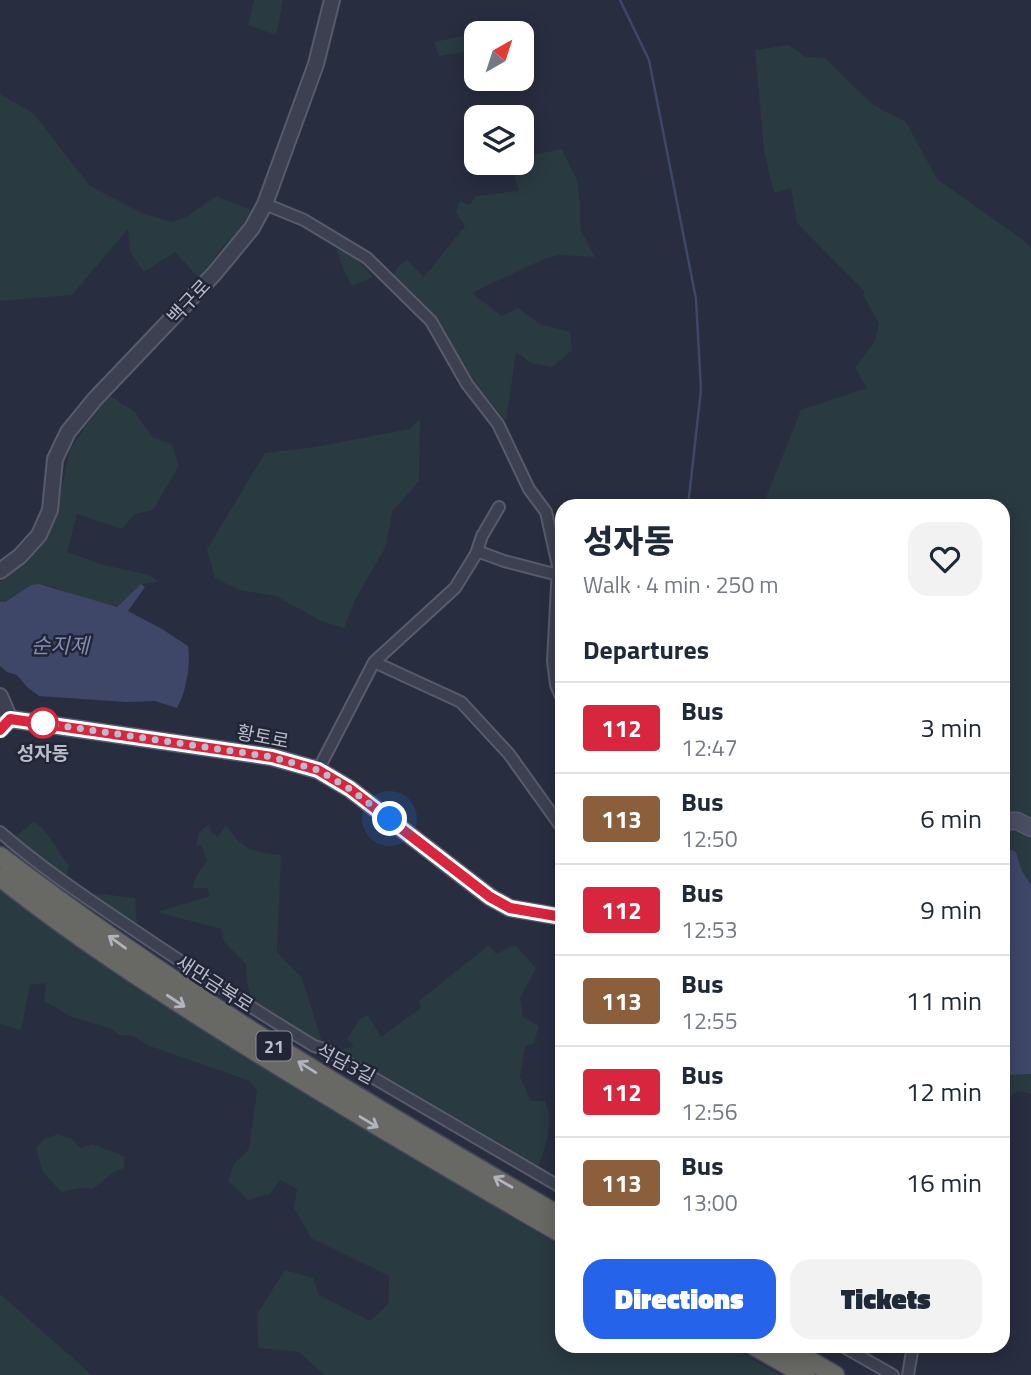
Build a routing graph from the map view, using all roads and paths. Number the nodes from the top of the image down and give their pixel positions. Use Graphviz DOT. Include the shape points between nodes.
graph roads {
  1 [pos="332,0"];
  2 [pos="265,204"];
  3 [pos="499,507"];
  4 [pos="477,551"];
  5 [pos="555,552"];
  6 [pos="0,572"];
  7 [pos="555,574"];
  8 [pos="555,627"];
  9 [pos="374,662"];
  10 [pos="555,677"];
  11 [pos="0,696"];
  12 [pos="5,724"];
  13 [pos="318,770"];
  14 [pos="555,818"];
  15 [pos="1010,821"];
  16 [pos="1031,828"];
  17 [pos="0,832"];
  18 [pos="0,856"];
  19 [pos="0,877"];
  20 [pos="555,916"];
  21 [pos="555,1184"];
  22 [pos="555,1213"];
  23 [pos="555,1230"];
  24 [pos="766,1353"];
  25 [pos="797,1353"];
  26 [pos="854,1353"];
  27 [pos="912,1353"];
  28 [pos="804,1375"];
  29 [pos="835,1375"];
  30 [pos="893,1375"];
  31 [pos="908,1375"];
  1 -- 2 [label="street, 백구로" via="316,64"];
  2 -- 5 [label="street" via="304,220 367,258 431,321 467,384 498,424 529,489 546,512"];
  2 -- 6 [label="street, 백구로" via="252,228 214,274 68,432 55,459 50,510 39,535"];
  3 -- 4 [label="street"];
  4 -- 7 [label="street"];
  4 -- 9 [label="street" via="455,588"];
  8 -- 10 [label="street"];
  9 -- 13 [label="street"];
  9 -- 14 [label="street" via="461,702 509,754"];
  11 -- 12 [label="street"];
  12 -- 13 [label="main road, 황토로" via="272,757"];
  13 -- 20 [label="main road, 황토로" via="350,789 490,897 510,908"];
  15 -- 16 [label="main road"];
  17 -- 21 [label="street, 석담3길" via="228,994"];
  22 -- 18 [label="highway, 새만금북로 / 21, one-way" via="256,1035 141,959"];
  19 -- 23 [label="highway, 새만금북로 / 21, one-way" via="189,1010"];
  24 -- 28 [label="highway"];
  25 -- 29 [label="highway"];
  26 -- 30 [label="street"];
  27 -- 31 [label="street"];
}
